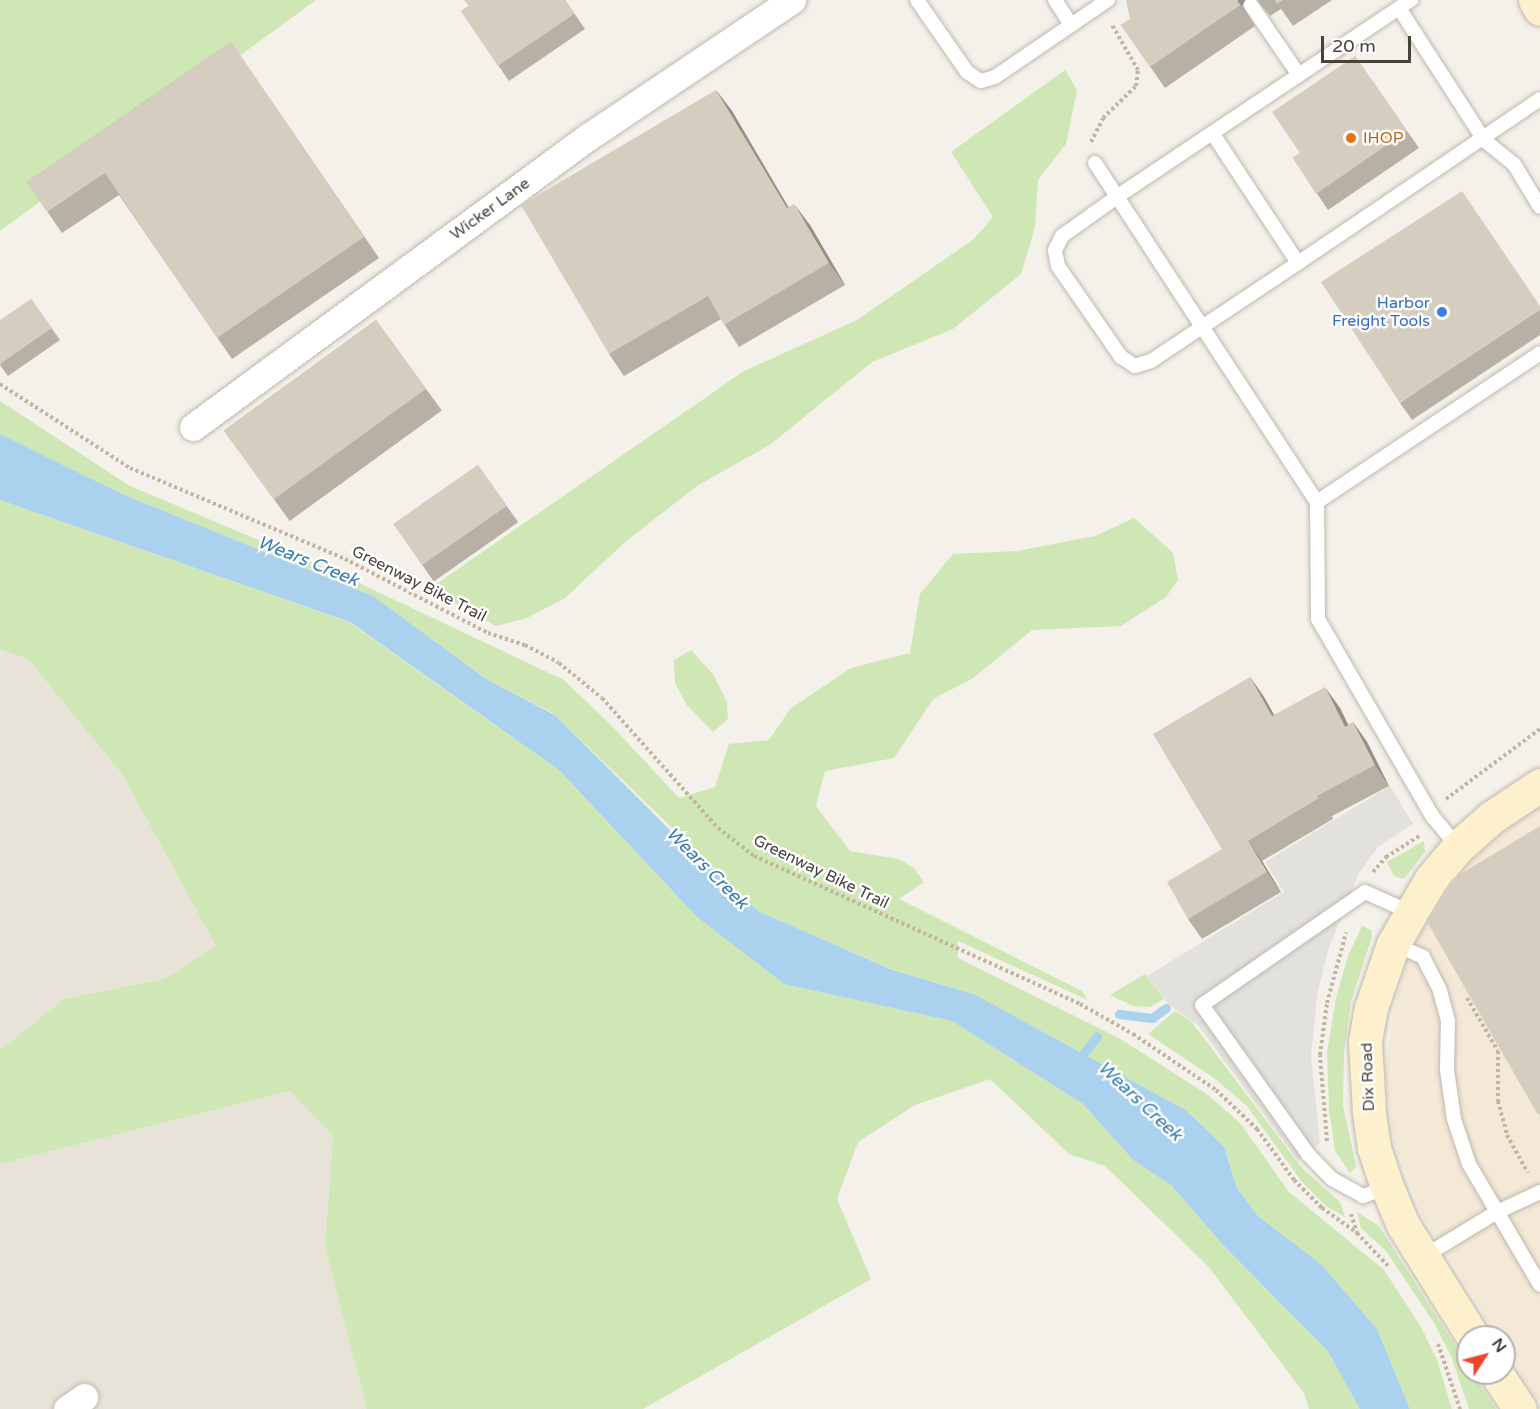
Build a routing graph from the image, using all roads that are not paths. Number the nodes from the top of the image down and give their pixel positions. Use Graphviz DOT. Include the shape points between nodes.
graph roads {
  1 [pos="792,0"];
  2 [pos="1055,0"];
  3 [pos="1535,0"];
  4 [pos="919,1"];
  5 [pos="1104,3"];
  6 [pos="1405,4"];
  7 [pos="1251,5"];
  8 [pos="1540,9"];
  9 [pos="1071,25"];
  10 [pos="1299,75"];
  11 [pos="1540,99"];
  12 [pos="1214,134"];
  13 [pos="1484,140"];
  14 [pos="1095,163"];
  15 [pos="1118,196"];
  16 [pos="1540,207"];
  17 [pos="1298,263"];
  18 [pos="1205,326"];
  19 [pos="1540,353"];
  20 [pos="193,427"];
  21 [pos="1317,502"];
  22 [pos="1540,785"];
  23 [pos="1458,846"];
  24 [pos="1410,912"];
  25 [pos="1393,944"];
  26 [pos="1387,1187"];
  27 [pos="1537,1188"];
  28 [pos="1495,1213"];
  29 [pos="1423,1257"];
  30 [pos="1540,1285"];
  31 [pos="1466,1325"];
  32 [pos="1504,1385"];
  33 [pos="1520,1409"];
  1 -- 20 [label="street, Wicker Lane" via="588,137"];
  2 -- 9 [label="lane"];
  3 -- 8 [label="main road"];
  4 -- 9 [label="lane" via="967,72 981,81 995,77"];
  5 -- 9 [label="lane"];
  6 -- 10 [label="lane"];
  6 -- 13 [label="lane"];
  7 -- 10 [label="lane"];
  10 -- 12 [label="lane"];
  11 -- 13 [label="lane"];
  12 -- 15 [label="lane"];
  12 -- 17 [label="lane"];
  13 -- 16 [label="lane" via="1514,164"];
  13 -- 17 [label="lane"];
  14 -- 15 [label="lane"];
  15 -- 18 [label="lane"];
  15 -- 18 [label="lane" via="1062,236 1055,250 1058,266 1127,363 1135,366 1151,361"];
  17 -- 18 [label="lane"];
  18 -- 21 [label="lane"];
  19 -- 21 [label="lane"];
  21 -- 23 [label="lane" via="1318,619 1433,817"];
  22 -- 23 [label="main road, Dix Road"];
  23 -- 24 [label="main road, Dix Road"];
  24 -- 25 [label="main road, Dix Road"];
  24 -- 26 [label="lane" via="1365,892 1202,1005 1308,1154 1332,1179 1363,1196"];
  25 -- 26 [label="main road, Dix Road" via="1371,1008 1365,1041 1371,1130"];
  25 -- 28 [label="lane" via="1423,957 1440,991 1448,1021 1447,1070 1454,1119 1468,1164"];
  26 -- 29 [label="main road, Dix Road"];
  27 -- 28 [label="lane"];
  28 -- 29 [label="lane"];
  28 -- 30 [label="lane"];
  29 -- 31 [label="main road, Dix Road"];
  32 -- 33 [label="main road"];
}
